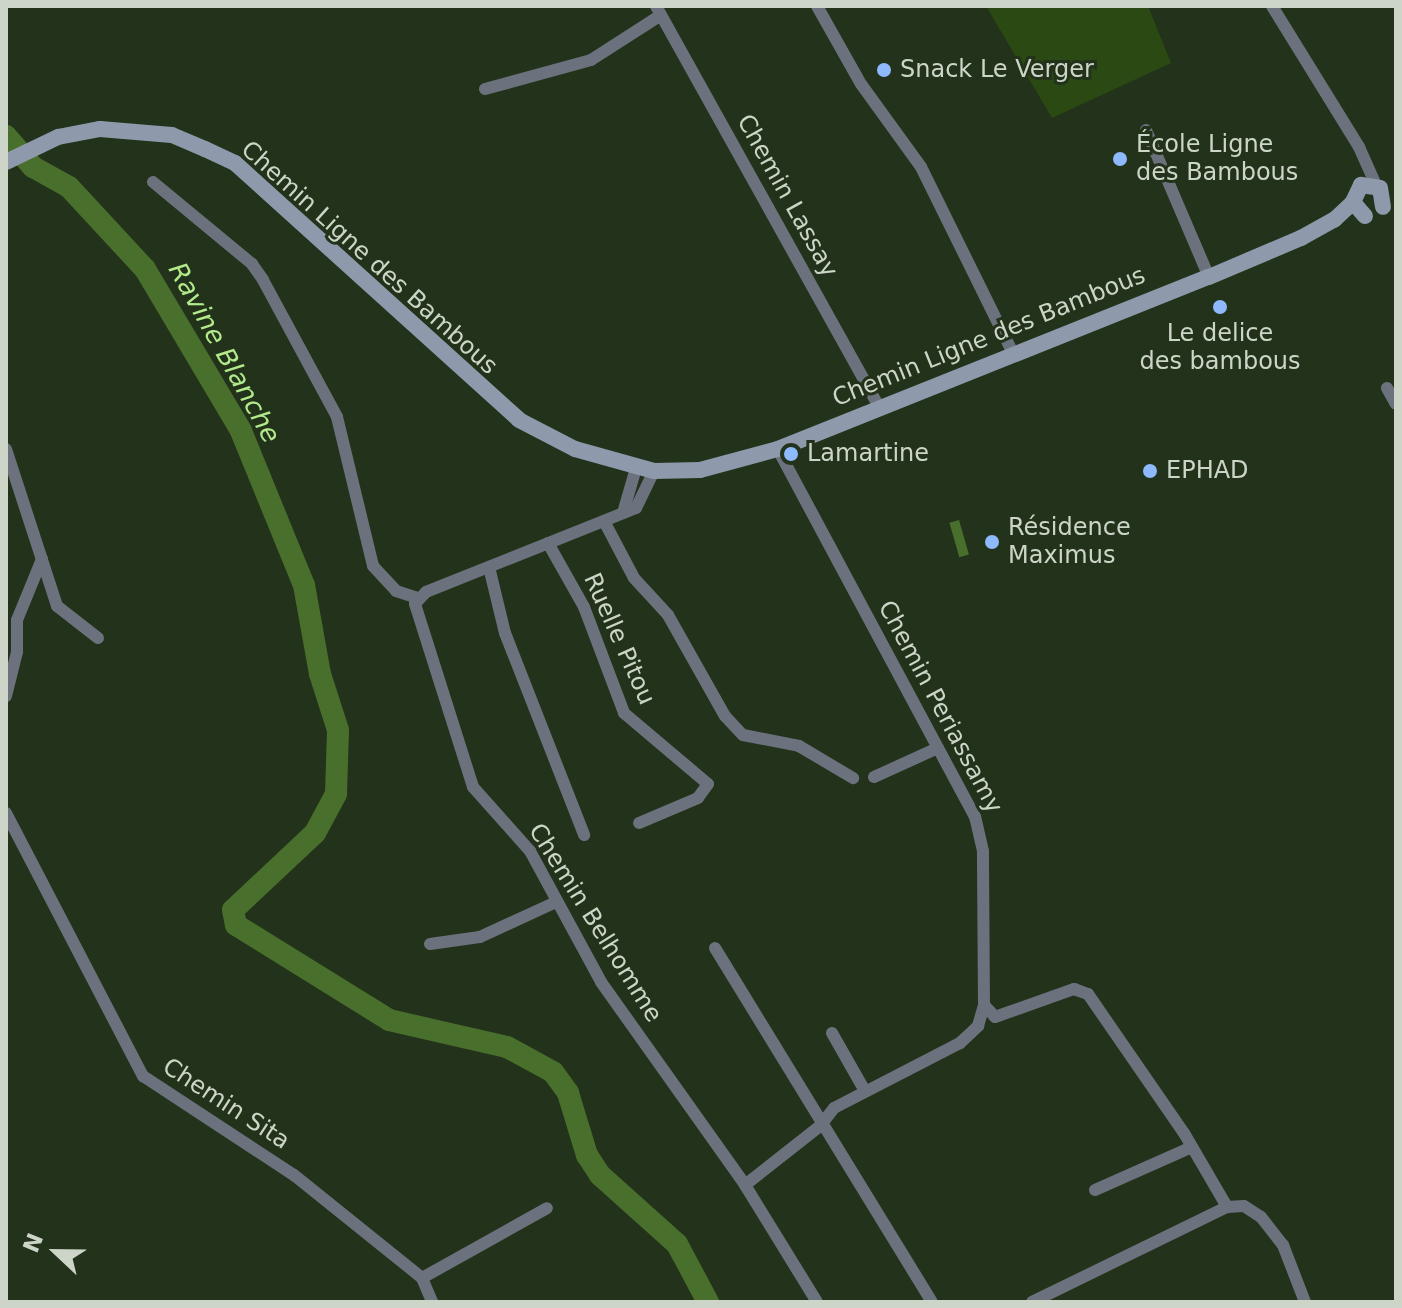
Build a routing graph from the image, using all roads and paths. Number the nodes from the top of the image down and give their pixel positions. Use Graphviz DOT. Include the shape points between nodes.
graph roads {
  1 [pos="817,6"];
  2 [pos="1272,6"];
  3 [pos="658,10"];
  4 [pos="485,89"];
  5 [pos="1146,130"];
  6 [pos="1362,156"];
  7 [pos="6,162"];
  8 [pos="153,182"];
  9 [pos="1387,191"];
  10 [pos="1355,195"];
  11 [pos="1365,216"];
  12 [pos="1334,220"];
  13 [pos="1209,277"];
  14 [pos="1013,353"];
  15 [pos="1387,388"];
  16 [pos="1396,404"];
  17 [pos="879,407"];
  18 [pos="6,449"];
  19 [pos="778,449"];
  20 [pos="636,468"];
  21 [pos="654,471"];
  22 [pos="623,513"];
  23 [pos="604,521"];
  24 [pos="548,543"];
  25 [pos="42,559"];
  26 [pos="489,567"];
  27 [pos="422,595"];
  28 [pos="98,638"];
  29 [pos="6,696"];
  30 [pos="938,748"];
  31 [pos="874,777"];
  32 [pos="853,778"];
  33 [pos="6,813"];
  34 [pos="639,823"];
  35 [pos="584,835"];
  36 [pos="556,902"];
  37 [pos="430,944"];
  38 [pos="715,948"];
  39 [pos="984,1005"];
  40 [pos="832,1033"];
  41 [pos="865,1091"];
  42 [pos="820,1126"];
  43 [pos="1192,1147"];
  44 [pos="745,1185"];
  45 [pos="1095,1190"];
  46 [pos="1227,1207"];
  47 [pos="547,1208"];
  48 [pos="422,1278"];
  49 [pos="432,1302"];
  50 [pos="817,1302"];
  51 [pos="932,1302"];
  52 [pos="1032,1302"];
  53 [pos="1305,1302"];
  1 -- 14 [label="street" via="861,84 921,167"];
  2 -- 6 [label="street"];
  3 -- 4 [label="street" via="591,60"];
  3 -- 17 [label="street, Chemin Lassay"];
  5 -- 13 [label="street"];
  6 -- 9 [label="street"];
  6 -- 10 [label="street"];
  7 -- 20 [label="main road, Chemin Ligne des Bambous" via="58,137 100,129 172,135 235,163 509,413 575,449"];
  8 -- 27 [label="street" via="252,264 263,280 337,417 373,566 396,591"];
  9 -- 10 [label="main road"];
  9 -- 11 [label="main road, Chemin Ligne des Bambous" via="1383,207"];
  10 -- 11 [label="main road"];
  10 -- 12 [label="main road, Chemin Ligne des Bambous"];
  11 -- 12 [label="main road, Chemin Ligne des Bambous"];
  12 -- 13 [label="main road, Chemin Ligne des Bambous"];
  13 -- 14 [label="main road, Chemin Ligne des Bambous"];
  14 -- 17 [label="main road, Chemin Ligne des Bambous"];
  15 -- 16 [label="street"];
  17 -- 19 [label="main road, Chemin Ligne des Bambous"];
  18 -- 25 [label="street"];
  19 -- 21 [label="main road, Chemin Ligne des Bambous" via="700,470"];
  19 -- 30 [label="street, Chemin Periassamy"];
  20 -- 21 [label="main road, Chemin Ligne des Bambous"];
  20 -- 22 [label="street"];
  21 -- 22 [label="street" via="643,501"];
  22 -- 23 [label="street"];
  23 -- 24 [label="street"];
  23 -- 32 [label="street" via="634,578 668,615 725,716 743,735 799,746"];
  24 -- 26 [label="street"];
  24 -- 34 [label="street, Ruelle Pitou" via="584,607 624,713 708,784 698,798"];
  25 -- 28 [label="street" via="57,606"];
  25 -- 29 [label="street" via="17,620 17,652"];
  26 -- 27 [label="street"];
  26 -- 35 [label="street" via="505,633"];
  27 -- 36 [label="street, Chemin Belhomme" via="466,774 487,806 530,851"];
  30 -- 31 [label="street"];
  30 -- 39 [label="street, Chemin Periassamy" via="981,834"];
  33 -- 48 [label="street, Chemin Sita" via="143,1076 294,1175"];
  36 -- 37 [label="street" via="480,937"];
  36 -- 44 [label="street, Chemin Belhomme" via="601,982"];
  38 -- 42 [label="street"];
  39 -- 41 [label="street" via="978,1026 960,1043"];
  39 -- 43 [label="street" via="995,1017 1074,989 1088,994"];
  40 -- 41 [label="street"];
  41 -- 42 [label="street" via="834,1108"];
  42 -- 44 [label="street"];
  42 -- 51 [label="street"];
  43 -- 45 [label="street"];
  43 -- 46 [label="street"];
  44 -- 50 [label="street, Chemin Belhomme"];
  46 -- 52 [label="street"];
  46 -- 53 [label="street" via="1244,1206 1261,1217 1283,1245"];
  47 -- 48 [label="street"];
  48 -- 49 [label="street, Chemin Sita"];
}
